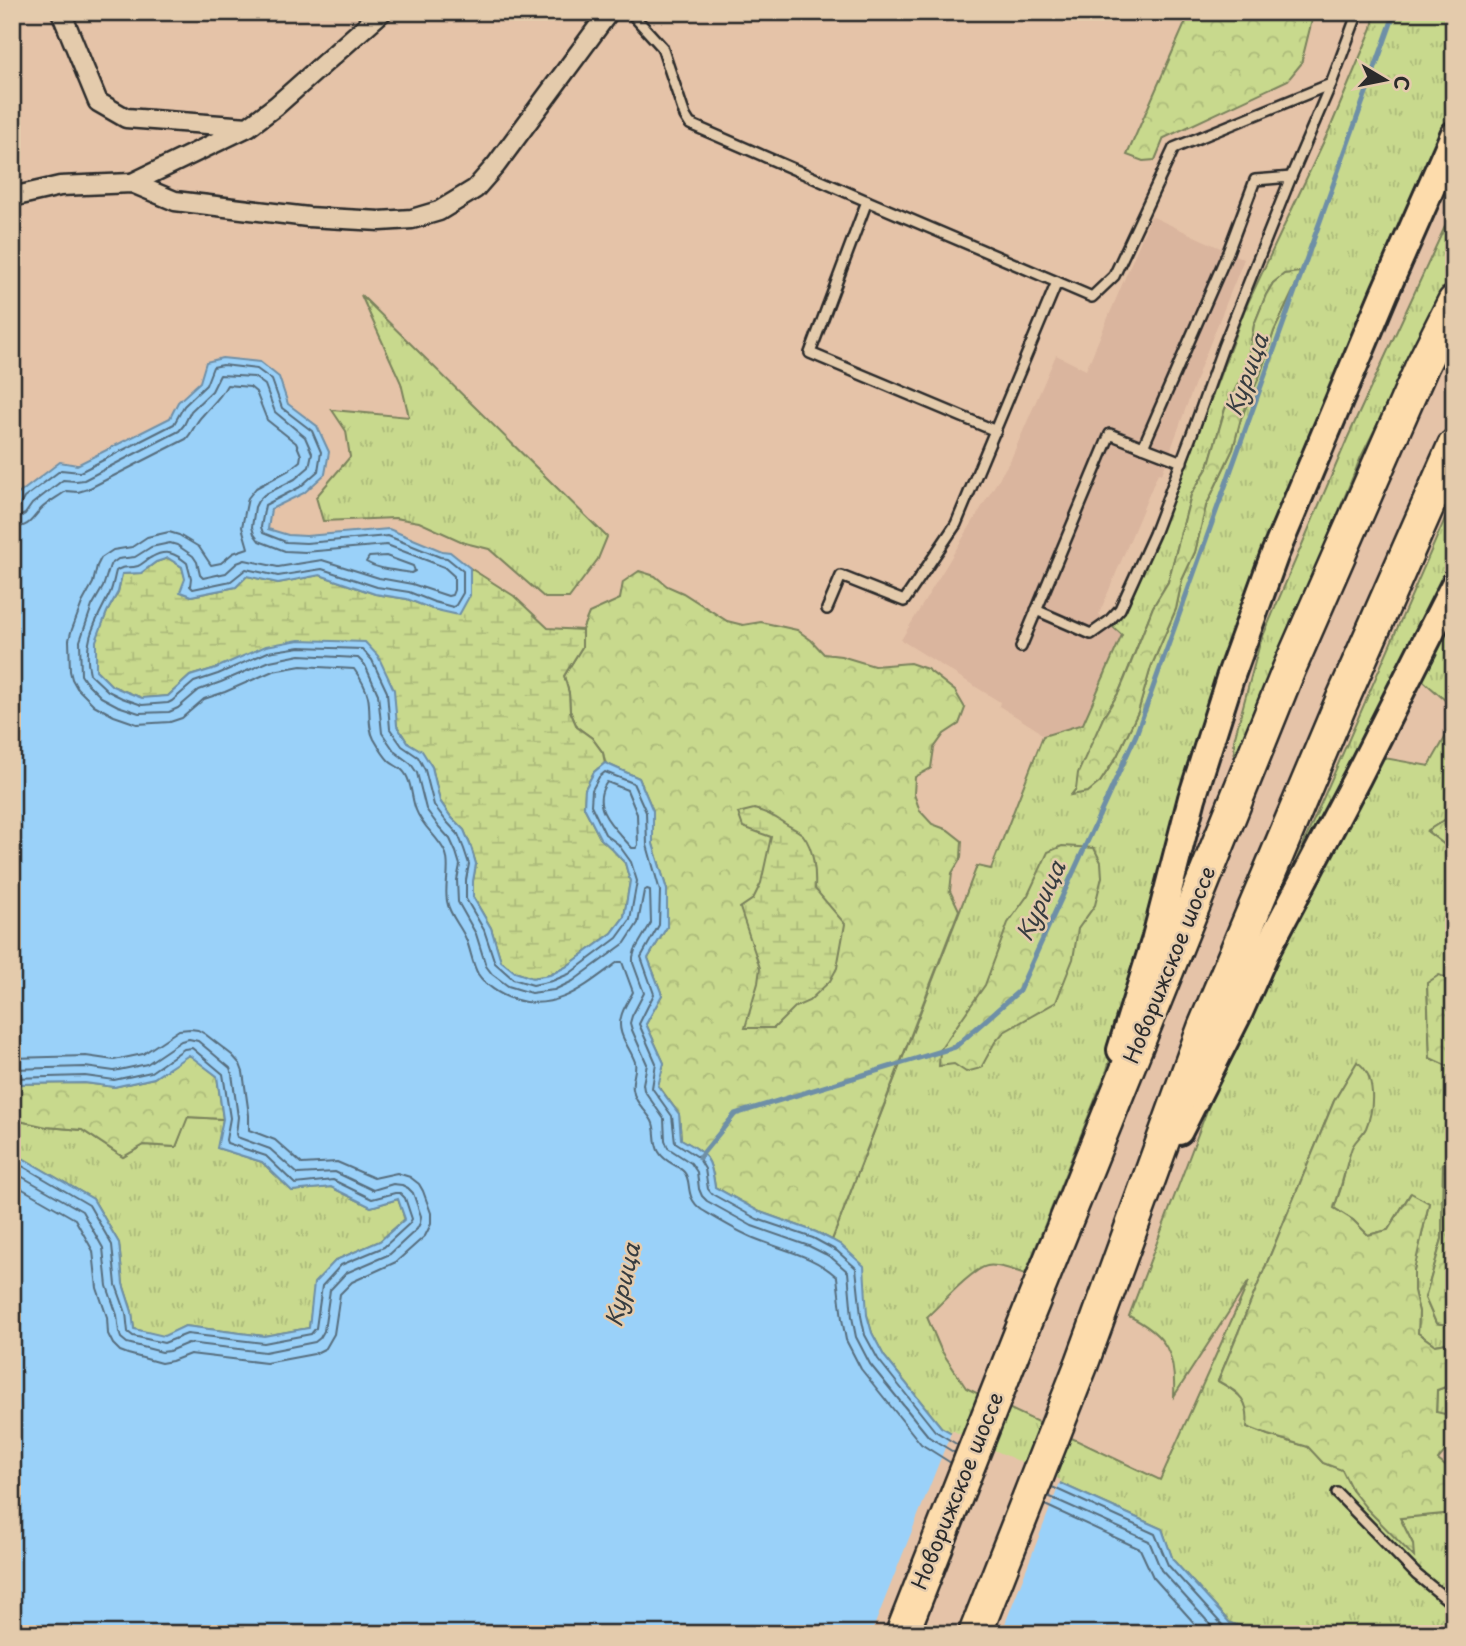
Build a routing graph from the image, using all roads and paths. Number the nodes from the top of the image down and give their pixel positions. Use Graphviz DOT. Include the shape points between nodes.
graph roads {
  1 [pos="61,12"];
  2 [pos="382,12"];
  3 [pos="609,12"];
  4 [pos="630,12"];
  5 [pos="1358,12"];
  6 [pos="1331,84"];
  7 [pos="248,127"];
  8 [pos="1454,135"];
  9 [pos="1291,177"];
  10 [pos="132,183"];
  11 [pos="12,197"];
  12 [pos="867,201"];
  13 [pos="1057,282"];
  14 [pos="1454,302"];
  15 [pos="996,431"];
  16 [pos="1454,446"];
  17 [pos="1143,447"];
  18 [pos="1182,462"];
  19 [pos="1454,586"];
  20 [pos="827,609"];
  21 [pos="1036,610"];
  22 [pos="1021,647"];
  23 [pos="1075,1200"];
  24 [pos="1134,1220"];
  25 [pos="1337,1493"];
  26 [pos="1454,1605"];
  27 [pos="902,1634"];
  28 [pos="975,1634"];
  1 -- 7 [label="street" via="98,102 126,118"];
  2 -- 7 [label="street"];
  3 -- 10 [label="street" via="496,166 475,189 439,211 380,221 308,217 175,201"];
  4 -- 12 [label="lane" via="662,47 690,124"];
  5 -- 6 [label="lane"];
  6 -- 9 [label="lane"];
  6 -- 13 [label="lane" via="1174,148 1114,276 1092,297"];
  7 -- 10 [label="street"];
  8 -- 23 [label="main road" via="1274,556 1230,678"];
  9 -- 17 [label="lane" via="1255,180"];
  9 -- 18 [label="lane"];
  10 -- 11 [label="street" via="60,186"];
  12 -- 13 [label="lane"];
  12 -- 15 [label="lane" via="810,352"];
  13 -- 15 [label="lane"];
  14 -- 23 [label="highway, Новорижское шоссе" via="1289,669"];
  15 -- 20 [label="lane" via="956,524 904,601 841,576"];
  16 -- 24 [label="highway" via="1204,1028"];
  17 -- 18 [label="lane"];
  17 -- 21 [label="lane" via="1111,434"];
  18 -- 21 [label="lane" via="1120,609 1108,622 1091,634"];
  19 -- 24 [label="main road"];
  21 -- 22 [label="lane"];
  23 -- 27 [label="highway, Новорижское шоссе"];
  24 -- 28 [label="highway" via="1083,1363"];
  25 -- 26 [label="lane" via="1417,1575"];
}
